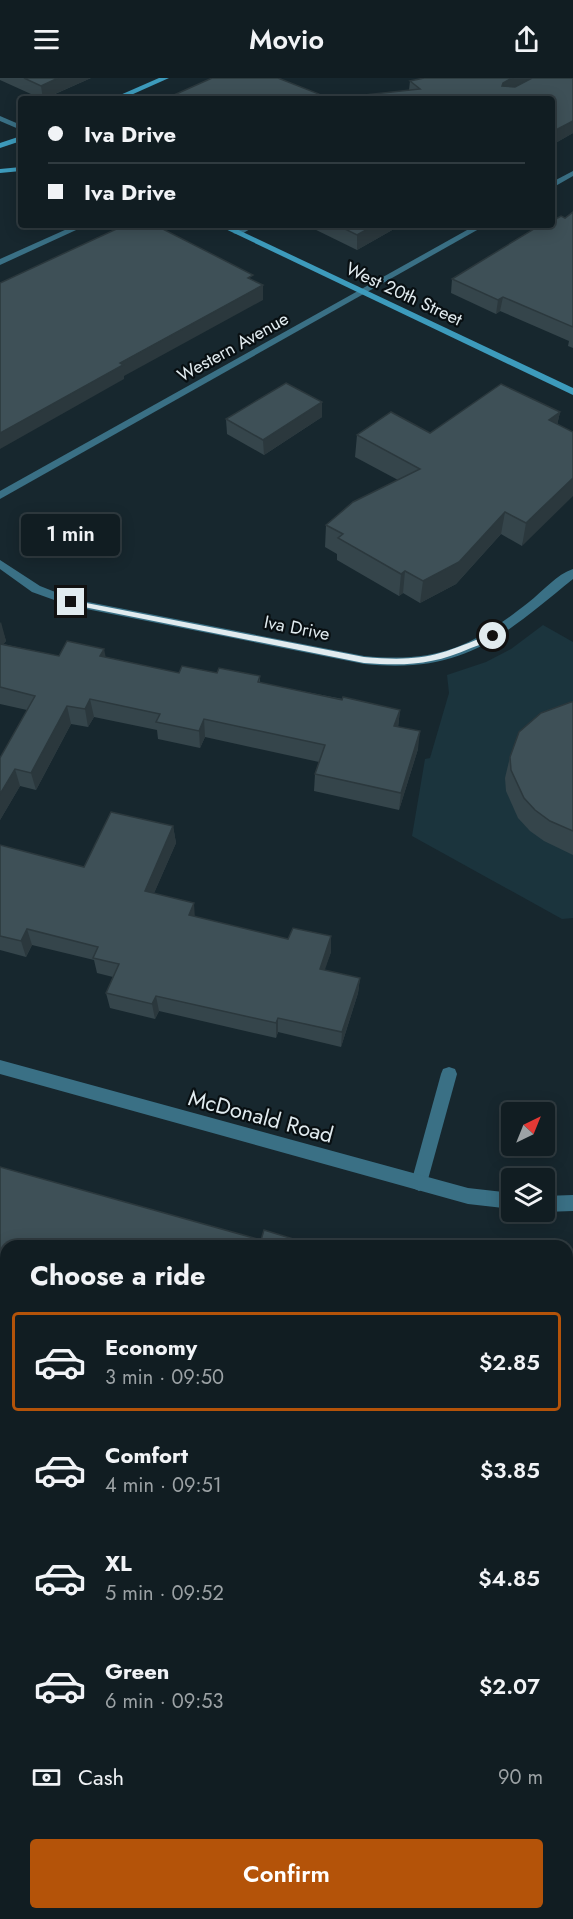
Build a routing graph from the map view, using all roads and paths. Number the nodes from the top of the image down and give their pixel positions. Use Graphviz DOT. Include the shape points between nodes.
graph roads {
  1 [pos="165,78"];
  2 [pos="122,96"];
  3 [pos="0,118"];
  4 [pos="18,127"];
  5 [pos="18,139"];
  6 [pos="0,146"];
  7 [pos="18,169"];
  8 [pos="0,171"];
  9 [pos="573,173"];
  10 [pos="555,183"];
  11 [pos="76,228"];
  12 [pos="227,228"];
  13 [pos="247,228"];
  14 [pos="477,228"];
  15 [pos="237,233"];
  16 [pos="0,262"];
  17 [pos="363,293"];
  18 [pos="573,392"];
  19 [pos="0,496"];
  20 [pos="0,564"];
  21 [pos="573,573"];
  22 [pos="0,1067"];
  23 [pos="449,1074"];
  24 [pos="419,1183"];
  25 [pos="501,1200"];
  26 [pos="573,1203"];
  27 [pos="555,1204"];
  1 -- 2 [label="main road"];
  3 -- 4 [label="street"];
  5 -- 6 [label="main road"];
  7 -- 8 [label="main road"];
  9 -- 10 [label="street"];
  11 -- 16 [label="street"];
  12 -- 15 [label="main road, West 20th Street"];
  13 -- 15 [label="street"];
  14 -- 17 [label="street, Western Avenue"];
  15 -- 17 [label="main road, West 20th Street"];
  17 -- 18 [label="main road, West 20th Street"];
  17 -- 19 [label="street, Western Avenue"];
  20 -- 21 [label="street, Iva Drive" via="36,589 71,602 396,663 422,662 473,646 499,631"];
  22 -- 24 [label="street, McDonald Road"];
  23 -- 24 [label="street"];
  24 -- 25 [label="street, McDonald Road"];
  26 -- 27 [label="street"];
}
